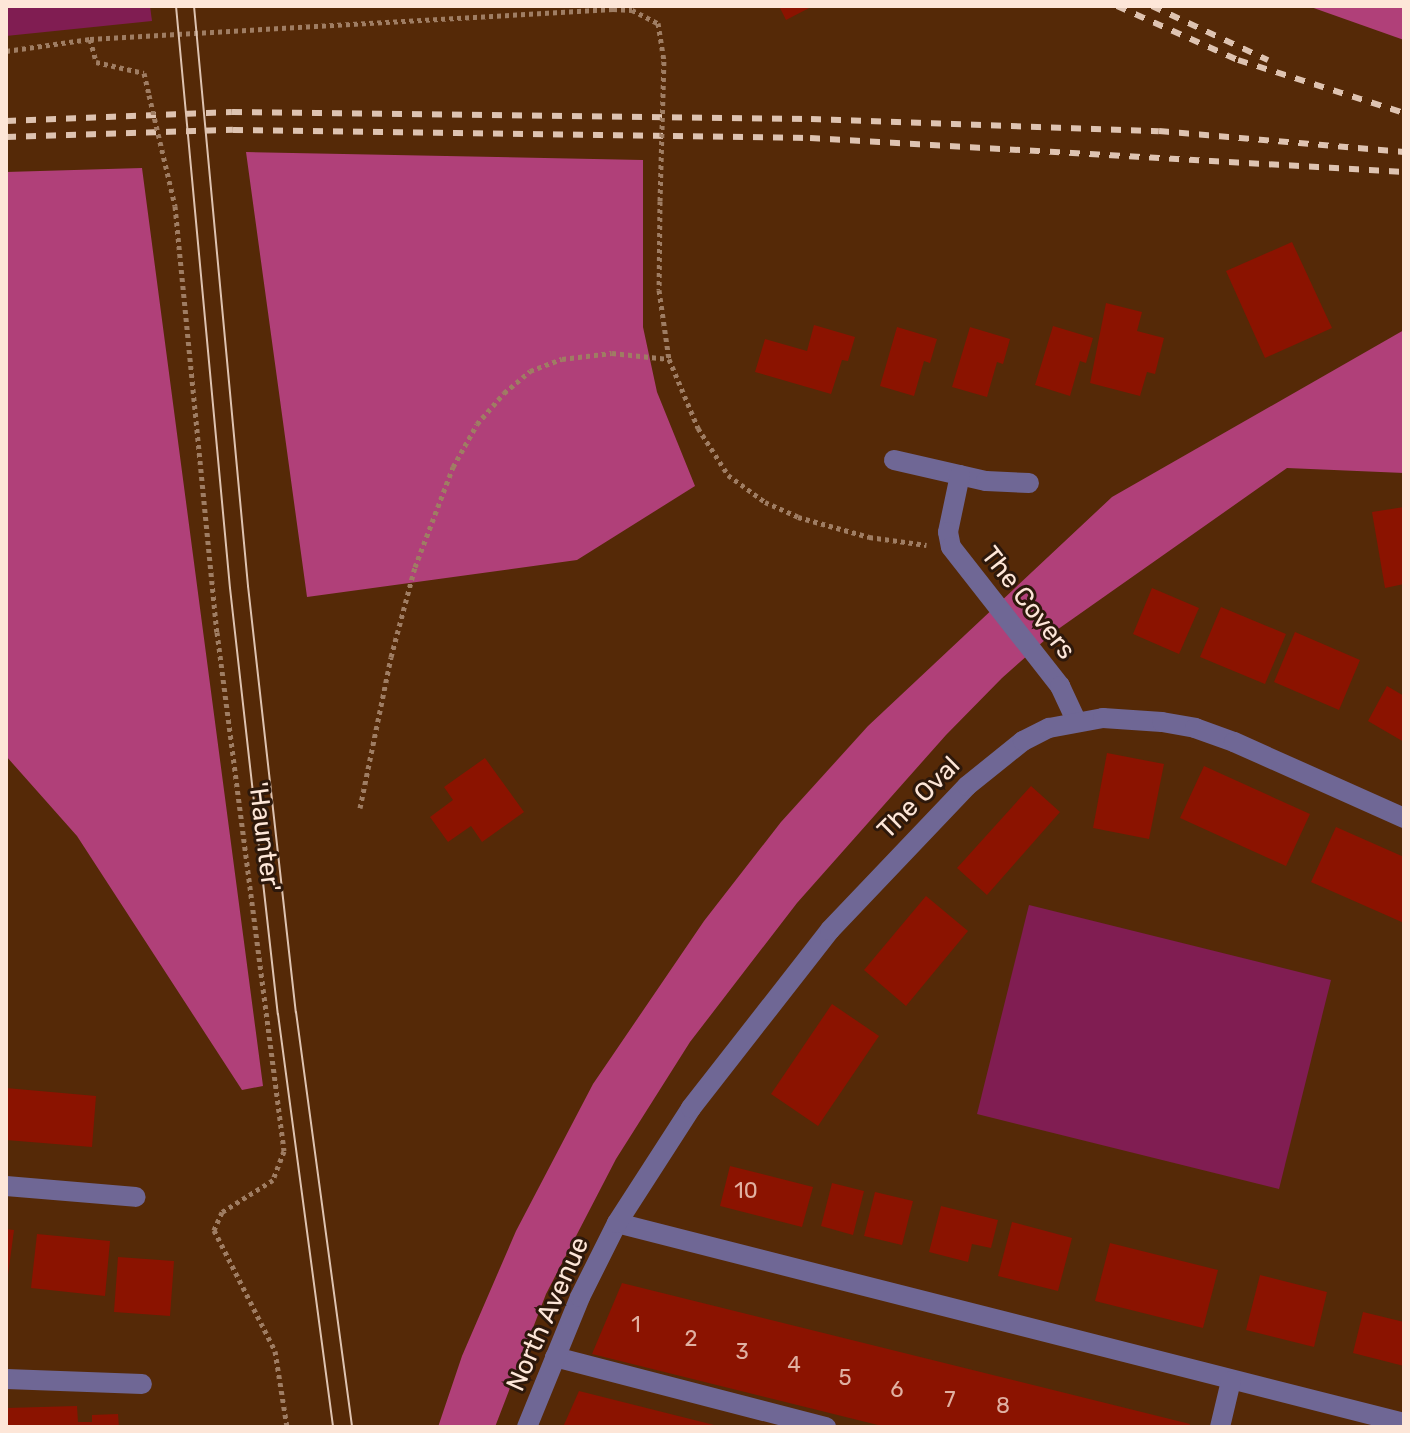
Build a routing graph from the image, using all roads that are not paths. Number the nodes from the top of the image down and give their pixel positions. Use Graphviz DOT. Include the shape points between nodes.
graph roads {
  1 [pos="894,460"];
  2 [pos="960,475"];
  3 [pos="1029,483"];
  4 [pos="1076,720"];
  5 [pos="1404,818"];
  6 [pos="6,1186"];
  7 [pos="136,1197"];
  8 [pos="617,1223"];
  9 [pos="555,1357"];
  10 [pos="6,1379"];
  11 [pos="1231,1381"];
  12 [pos="142,1384"];
  13 [pos="1404,1423"];
  14 [pos="527,1427"];
  15 [pos="826,1427"];
  16 [pos="1220,1427"];
  1 -- 2 [label="street"];
  2 -- 3 [label="street"];
  2 -- 4 [label="street, The Covers" via="948,532 951,547 1060,686"];
  4 -- 5 [label="street, The Oval" via="1132,719 1195,728"];
  4 -- 8 [label="street, The Oval" via="1049,728 998,759 914,838 830,930 691,1108"];
  6 -- 7 [label="street"];
  8 -- 9 [label="street, North Avenue"];
  8 -- 11 [label="street"];
  9 -- 14 [label="street, North Avenue"];
  9 -- 15 [label="street"];
  10 -- 12 [label="street"];
  11 -- 13 [label="street"];
  11 -- 16 [label="street"];
}
